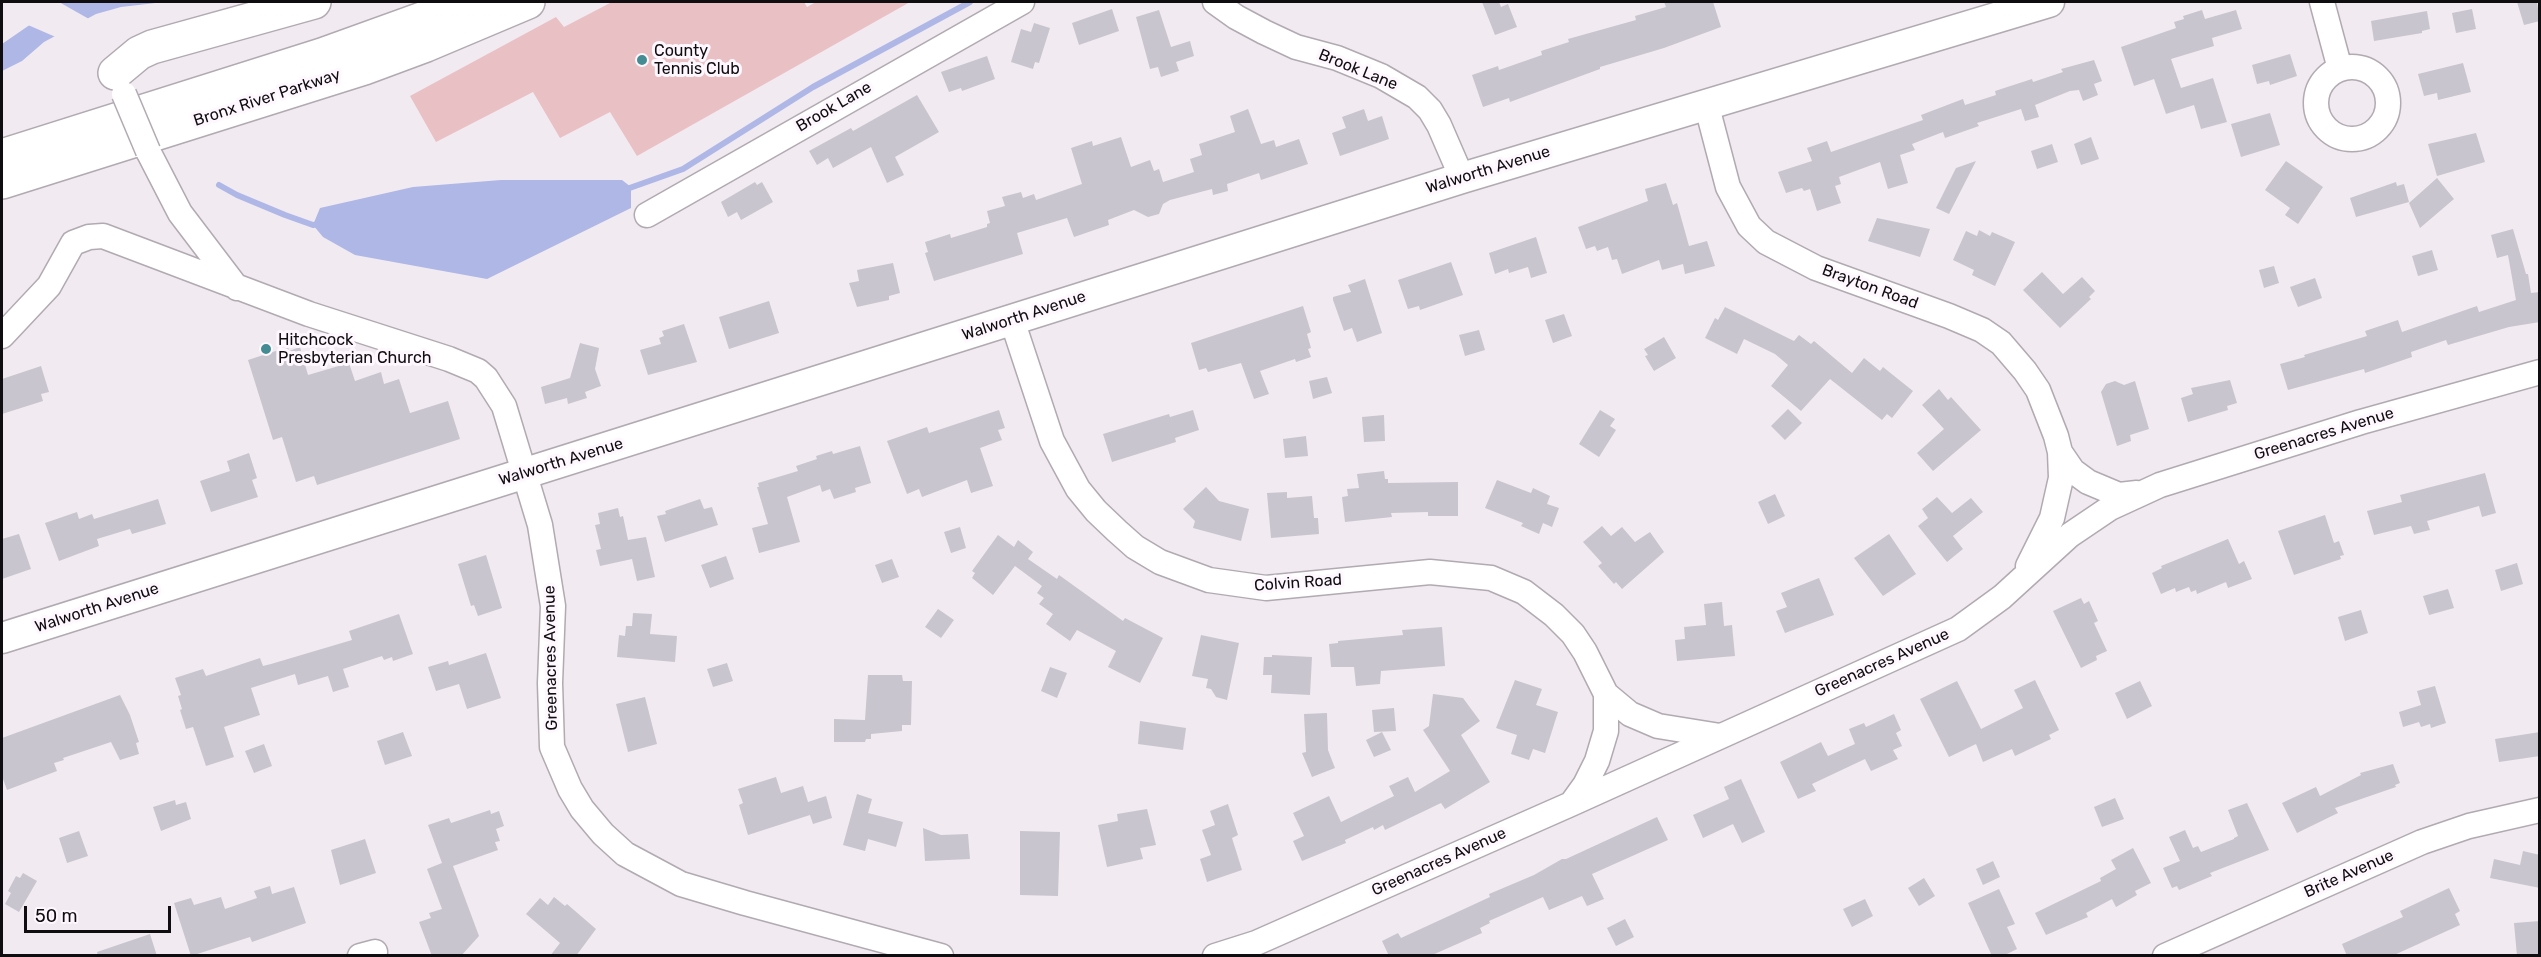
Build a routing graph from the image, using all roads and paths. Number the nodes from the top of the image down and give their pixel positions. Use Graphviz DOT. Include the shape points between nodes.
graph roads {
  1 [pos="314,2"];
  2 [pos="469,2"];
  3 [pos="528,2"];
  4 [pos="1022,2"];
  5 [pos="1215,2"];
  6 [pos="2049,2"];
  7 [pos="2322,2"];
  8 [pos="2340,69"];
  9 [pos="119,83"];
  10 [pos="1706,103"];
  11 [pos="2,156"];
  12 [pos="1462,178"];
  13 [pos="2,182"];
  14 [pos="647,215"];
  15 [pos="237,288"];
  16 [pos="1012,320"];
  17 [pos="2,336"];
  18 [pos="2540,372"];
  19 [pos="2060,452"];
  20 [pos="525,473"];
  21 [pos="2145,492"];
  22 [pos="2018,583"];
  23 [pos="2,638"];
  24 [pos="1606,694"];
  25 [pos="1720,736"];
  26 [pos="1571,804"];
  27 [pos="2540,810"];
  28 [pos="941,956"];
  29 [pos="1215,956"];
  30 [pos="2165,956"];
  1 -- 9 [label="highway" via="152,47 134,57"];
  2 -- 11 [label="highway, Bronx River Parkway" via="389,33"];
  3 -- 13 [label="highway, Bronx River Parkway" via="364,68"];
  4 -- 14 [label="street, Brook Lane"];
  5 -- 12 [label="street, Brook Lane" via="1264,32 1381,76 1417,97 1439,125"];
  6 -- 10 [label="street, Walworth Avenue"];
  7 -- 8 [label="street"];
  9 -- 15 [label="street, bridge" via="167,192"];
  10 -- 12 [label="street, Walworth Avenue"];
  10 -- 19 [label="street, Brayton Road" via="1728,187 1749,226 1786,255 1949,316 2001,343 2038,390"];
  12 -- 16 [label="street, Walworth Avenue"];
  15 -- 17 [label="street, Greenacres Avenue" via="103,236 89,237 73,243 48,286"];
  15 -- 20 [label="street, Greenacres Avenue" via="478,371 504,406"];
  16 -- 20 [label="street, Walworth Avenue"];
  16 -- 24 [label="street, Colvin Road" via="1052,441 1062,460 1096,511 1135,547 1185,572 1241,586 1266,588 1430,572 1491,578 1524,592 1573,634"];
  18 -- 21 [label="street, Greenacres Avenue" via="2361,422"];
  19 -- 21 [label="street, Brayton Road" via="2073,471 2108,492"];
  19 -- 22 [label="street, Brayton Road" via="2061,478 2052,518"];
  20 -- 23 [label="street, Walworth Avenue"];
  20 -- 28 [label="street, Greenacres Avenue" via="540,525 551,589 552,747 570,789 603,834 625,854 681,884"];
  21 -- 22 [label="street, Greenacres Avenue" via="2110,508 2070,536"];
  22 -- 25 [label="street, Greenacres Avenue" via="1958,629"];
  24 -- 25 [label="street, Colvin Road" via="1630,714 1658,726"];
  24 -- 26 [label="street, Colvin Road" via="1605,731 1597,761"];
  25 -- 26 [label="street, Greenacres Avenue"];
  26 -- 29 [label="street, Greenacres Avenue" via="1256,943"];
  27 -- 30 [label="street, Brite Avenue" via="2469,826 2422,842"];
}
